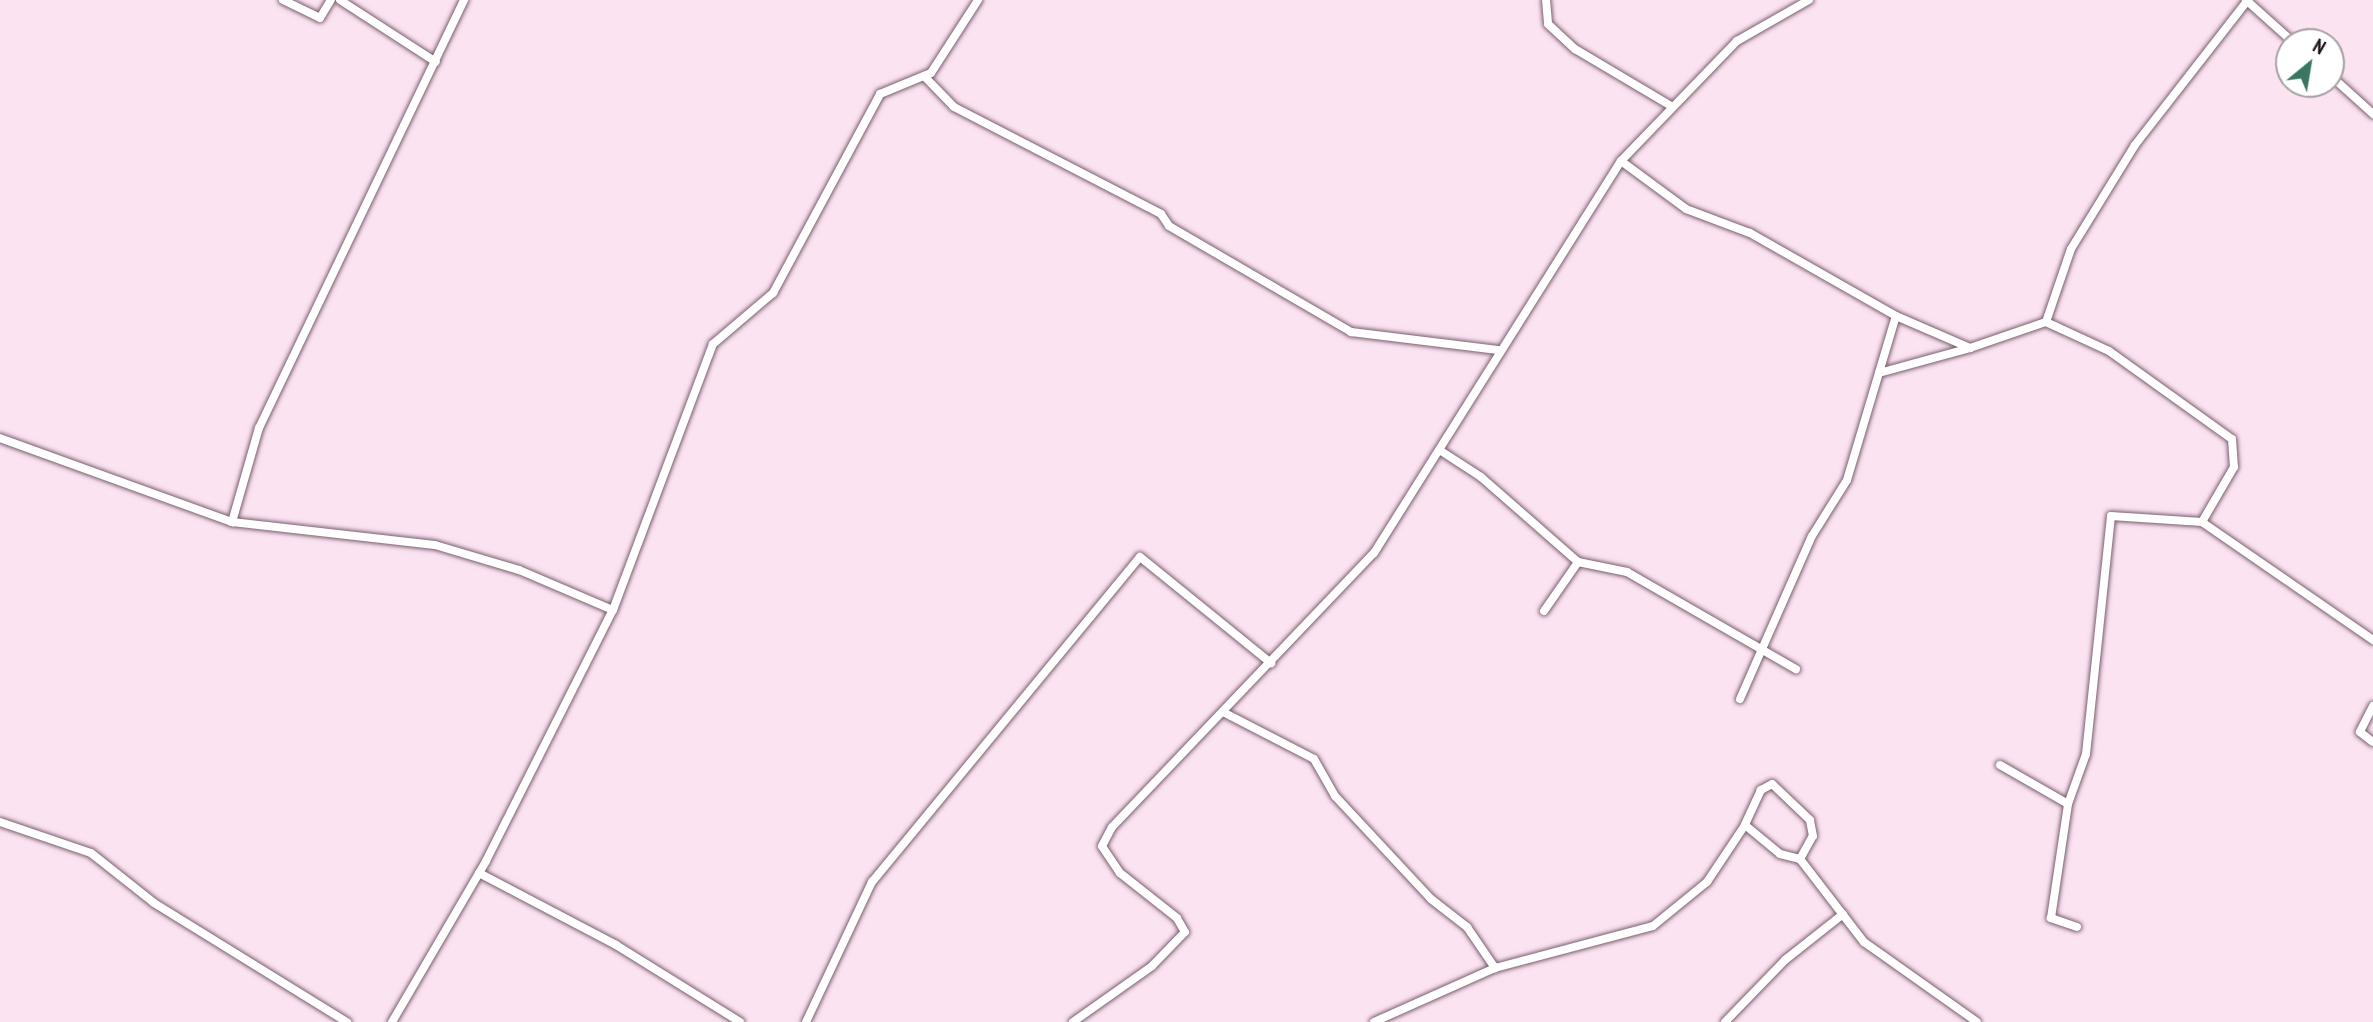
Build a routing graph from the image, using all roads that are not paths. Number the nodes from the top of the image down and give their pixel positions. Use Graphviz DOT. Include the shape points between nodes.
graph roads {
  1 [pos="283,0"];
  2 [pos="331,0"];
  3 [pos="340,0"];
  4 [pos="464,0"];
  5 [pos="978,0"];
  6 [pos="1546,0"];
  7 [pos="1809,0"];
  8 [pos="2247,0"];
  9 [pos="2278,28"];
  10 [pos="436,62"];
  11 [pos="923,76"];
  12 [pos="2345,89"];
  13 [pos="1671,106"];
  14 [pos="2373,114"];
  15 [pos="1621,161"];
  16 [pos="1896,316"];
  17 [pos="2046,322"];
  18 [pos="1970,348"];
  19 [pos="1498,350"];
  20 [pos="1880,373"];
  21 [pos="0,438"];
  22 [pos="1441,451"];
  23 [pos="232,522"];
  24 [pos="2202,522"];
  25 [pos="1578,562"];
  26 [pos="614,610"];
  27 [pos="1544,611"];
  28 [pos="2373,640"];
  29 [pos="1760,652"];
  30 [pos="1272,663"];
  31 [pos="1796,669"];
  32 [pos="1740,699"];
  33 [pos="2373,706"];
  34 [pos="1223,712"];
  35 [pos="2373,742"];
  36 [pos="2000,765"];
  37 [pos="2068,804"];
  38 [pos="0,822"];
  39 [pos="1745,825"];
  40 [pos="1800,859"];
  41 [pos="479,873"];
  42 [pos="1843,914"];
  43 [pos="2077,927"];
  44 [pos="1495,968"];
  45 [pos="347,1022"];
  46 [pos="392,1022"];
  47 [pos="740,1022"];
  48 [pos="806,1022"];
  49 [pos="1073,1022"];
  50 [pos="1374,1022"];
  51 [pos="1725,1022"];
  52 [pos="1977,1022"];
  1 -- 2 [label="street" via="320,18"];
  3 -- 10 [label="street"];
  4 -- 10 [label="street"];
  5 -- 11 [label="street"];
  6 -- 13 [label="street" via="1548,24 1575,49"];
  7 -- 13 [label="street" via="1737,41"];
  8 -- 9 [label="street"];
  8 -- 17 [label="street" via="2134,145 2071,249"];
  10 -- 23 [label="street" via="259,428"];
  11 -- 19 [label="street" via="954,107 1161,214 1169,226 1351,332"];
  11 -- 26 [label="street" via="880,94 773,293 713,344"];
  12 -- 14 [label="street"];
  13 -- 15 [label="street"];
  15 -- 16 [label="street" via="1686,209 1750,233"];
  15 -- 19 [label="street"];
  16 -- 18 [label="street"];
  16 -- 20 [label="street"];
  17 -- 18 [label="street"];
  17 -- 24 [label="street" via="2109,351 2232,439 2234,467"];
  18 -- 20 [label="street"];
  19 -- 22 [label="street"];
  20 -- 29 [label="street" via="1847,480 1812,536"];
  21 -- 23 [label="street"];
  22 -- 25 [label="street" via="1481,477"];
  22 -- 30 [label="street" via="1374,553"];
  23 -- 26 [label="street" via="435,545 519,570"];
  24 -- 28 [label="street"];
  24 -- 37 [label="street" via="2111,516 2086,754"];
  25 -- 27 [label="street"];
  25 -- 29 [label="street" via="1627,572"];
  26 -- 41 [label="street"];
  29 -- 31 [label="street"];
  29 -- 32 [label="street"];
  30 -- 34 [label="street"];
  30 -- 48 [label="street" via="1140,557 873,881"];
  33 -- 35 [label="street" via="2360,732"];
  34 -- 44 [label="street" via="1314,759 1335,796 1431,899 1467,926"];
  34 -- 49 [label="street" via="1112,827 1102,846 1120,873 1177,919 1185,932 1152,966"];
  36 -- 37 [label="street"];
  37 -- 43 [label="street" via="2051,919"];
  38 -- 45 [label="street" via="91,853 154,902"];
  39 -- 40 [label="street" via="1780,854"];
  39 -- 40 [label="street" via="1761,790 1772,784 1811,820 1813,836"];
  39 -- 44 [label="street" via="1707,882 1653,926"];
  40 -- 42 [label="street"];
  41 -- 46 [label="street"];
  41 -- 47 [label="street" via="616,945"];
  42 -- 51 [label="street" via="1785,960"];
  42 -- 52 [label="street" via="1864,942"];
  44 -- 50 [label="street"];
}
